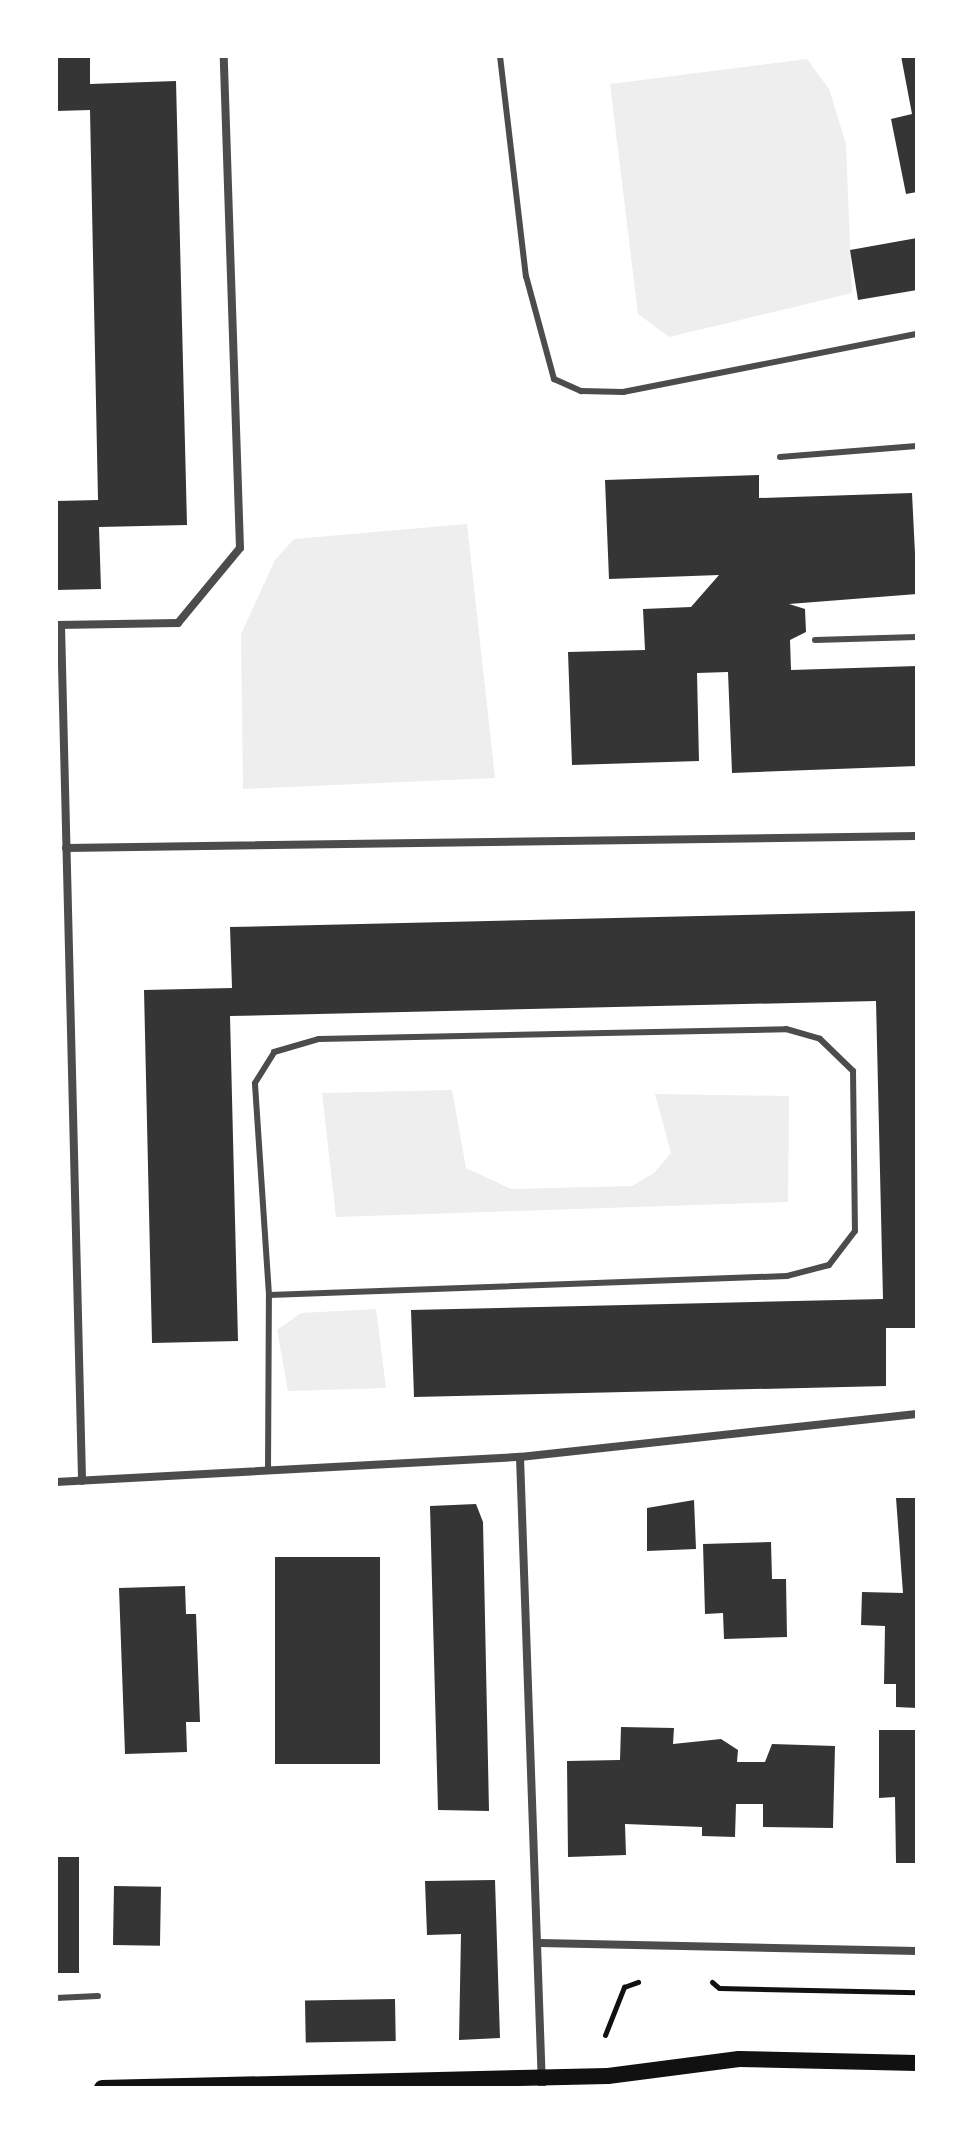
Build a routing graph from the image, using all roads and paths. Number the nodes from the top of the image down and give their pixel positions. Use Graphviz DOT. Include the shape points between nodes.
graph roads {
  1 [pos="224,56"];
  2 [pos="500,56"];
  3 [pos="917,334"];
  4 [pos="917,446"];
  5 [pos="780,457"];
  6 [pos="59,625"];
  7 [pos="917,637"];
  8 [pos="815,640"];
  9 [pos="917,836"];
  10 [pos="66,848"];
  11 [pos="269,1295"];
  12 [pos="917,1414"];
  13 [pos="520,1457"];
  14 [pos="268,1471"];
  15 [pos="82,1481"];
  16 [pos="56,1482"];
  17 [pos="540,1943"];
  18 [pos="917,1951"];
  19 [pos="705,1976"];
  20 [pos="648,1978"];
  21 [pos="917,1992"];
  22 [pos="98,1996"];
  23 [pos="56,1998"];
  24 [pos="605,2035"];
  25 [pos="917,2063"];
  26 [pos="542,2083"];
  27 [pos="102,2088"];
  1 -- 6 [label="street" via="240,548 178,623"];
  2 -- 3 [label="lane" via="526,276 554,379 581,391 623,392"];
  4 -- 5 [label="lane"];
  6 -- 10 [label="street"];
  7 -- 8 [label="lane"];
  9 -- 10 [label="street"];
  10 -- 15 [label="street"];
  11 -- 11 [label="lane" via="255,1083 274,1052 319,1039 786,1029 820,1039 853,1071 855,1231 829,1265 787,1276"];
  11 -- 14 [label="lane"];
  12 -- 13 [label="street"];
  13 -- 14 [label="street"];
  13 -- 17 [label="street"];
  14 -- 15 [label="street"];
  15 -- 16 [label="street"];
  17 -- 18 [label="street"];
  17 -- 26 [label="street"];
  19 -- 21 [label="path" via="719,1988"];
  20 -- 24 [label="path" via="624,1987"];
  22 -- 23 [label="lane"];
  25 -- 26 [label="main road" via="739,2059"];
  26 -- 27 [label="main road"];
}
